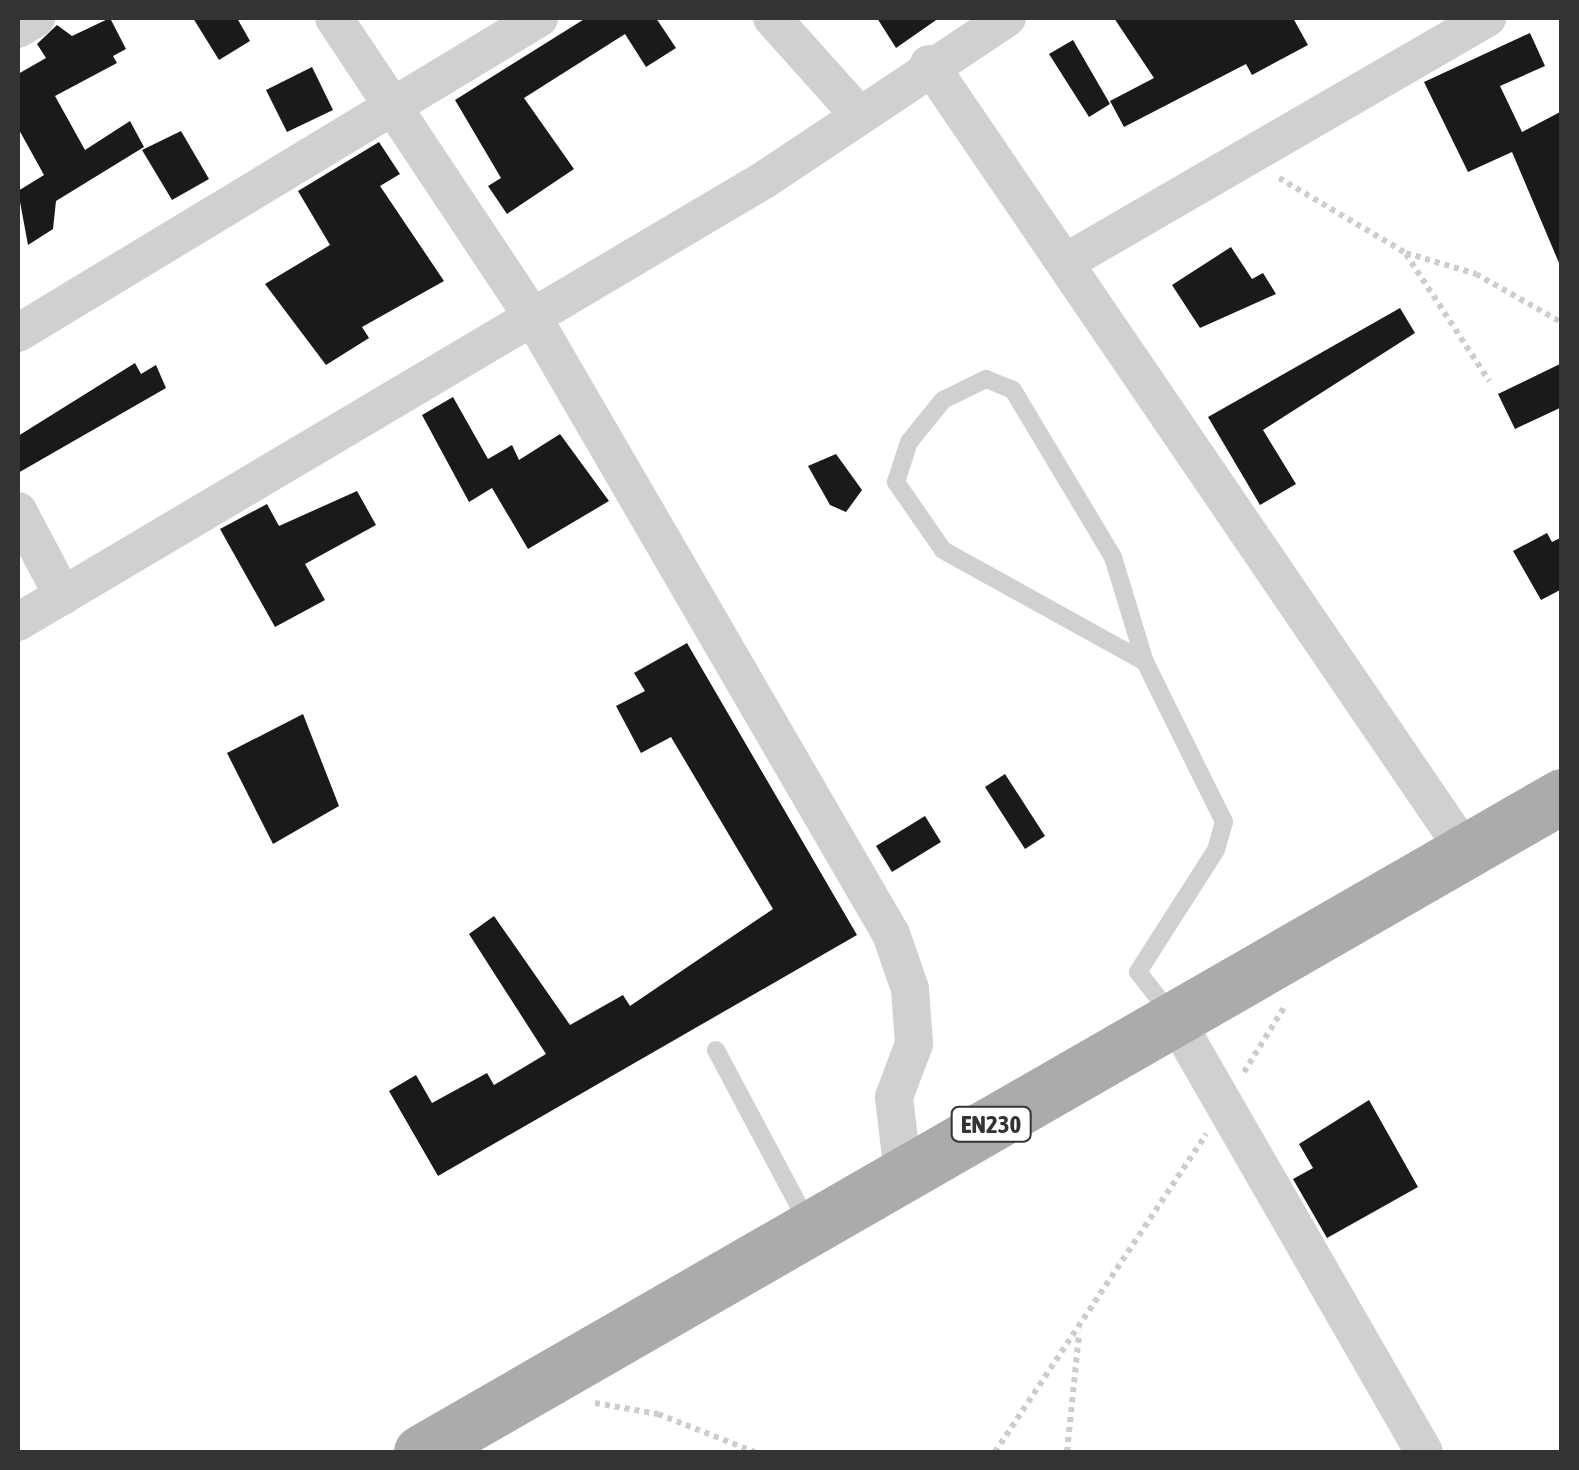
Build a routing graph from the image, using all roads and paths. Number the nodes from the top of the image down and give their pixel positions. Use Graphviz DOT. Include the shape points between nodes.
graph roads {
  1 [pos="36,18"];
  2 [pos="334,18"];
  3 [pos="539,18"];
  4 [pos="772,18"];
  5 [pos="1007,18"];
  6 [pos="1487,18"];
  7 [pos="18,29"];
  8 [pos="929,64"];
  9 [pos="392,109"];
  10 [pos="858,114"];
  11 [pos="1235,164"];
  12 [pos="1406,253"];
  13 [pos="1066,262"];
  14 [pos="532,316"];
  15 [pos="1562,322"];
  16 [pos="18,334"];
  17 [pos="1489,380"];
  18 [pos="18,512"];
  19 [pos="63,596"];
  20 [pos="18,622"];
  21 [pos="1145,662"];
  22 [pos="1562,796"];
  23 [pos="1466,852"];
  24 [pos="1293,992"];
  25 [pos="1175,1018"];
  26 [pos="716,1050"];
  27 [pos="1224,1104"];
  28 [pos="903,1174"];
  29 [pos="811,1228"];
  30 [pos="1079,1332"];
  31 [pos="588,1404"];
  32 [pos="421,1452"];
  33 [pos="755,1452"];
  34 [pos="995,1452"];
  35 [pos="1067,1452"];
  36 [pos="1424,1452"];
  1 -- 7 [label="street"];
  2 -- 9 [label="street"];
  3 -- 9 [label="street"];
  4 -- 10 [label="street"];
  5 -- 8 [label="street"];
  6 -- 11 [label="street"];
  8 -- 10 [label="street"];
  8 -- 13 [label="street"];
  9 -- 14 [label="street"];
  9 -- 16 [label="street"];
  10 -- 14 [label="street"];
  11 -- 12 [label="path" via="1289,181"];
  11 -- 13 [label="street"];
  12 -- 15 [label="path" via="1476,274"];
  12 -- 17 [label="path"];
  13 -- 23 [label="street"];
  14 -- 19 [label="street"];
  14 -- 28 [label="street" via="891,934 910,989 914,1044 894,1097"];
  18 -- 19 [label="street"];
  19 -- 20 [label="street"];
  21 -- 21 [label="lane" via="1114,557 1014,390 986,379 943,400 909,442 896,482 943,550"];
  21 -- 25 [label="lane" via="1224,822 1138,972"];
  22 -- 23 [label="main road, EN230"];
  23 -- 25 [label="main road, EN230"];
  24 -- 27 [label="path"];
  25 -- 27 [label="street"];
  25 -- 28 [label="main road, EN230"];
  26 -- 29 [label="lane"];
  27 -- 30 [label="path"];
  27 -- 36 [label="street"];
  28 -- 29 [label="main road, EN230"];
  29 -- 32 [label="main road, EN230"];
  30 -- 34 [label="path"];
  30 -- 35 [label="path"];
  31 -- 33 [label="path" via="658,1414"];
}
